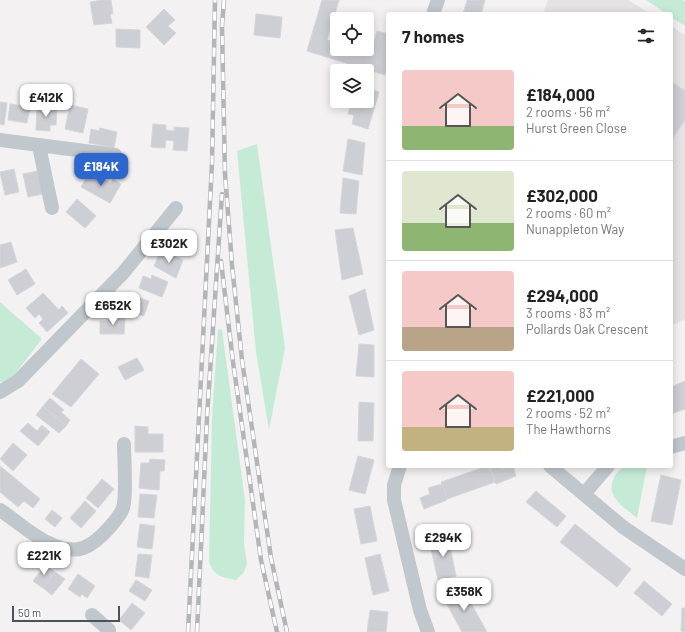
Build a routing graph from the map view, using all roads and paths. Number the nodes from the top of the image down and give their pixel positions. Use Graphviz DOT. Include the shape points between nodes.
graph roads {
  1 [pos="438,0"];
  2 [pos="434,12"];
  3 [pos="0,140"];
  4 [pos="39,146"];
  5 [pos="115,155"];
  6 [pos="52,208"];
  7 [pos="176,208"];
  8 [pos="0,392"];
  9 [pos="685,443"];
  10 [pos="124,444"];
  11 [pos="673,446"];
  12 [pos="399,468"];
  13 [pos="552,468"];
  14 [pos="606,468"];
  15 [pos="584,494"];
  16 [pos="0,510"];
  17 [pos="685,569"];
  18 [pos="92,615"];
  19 [pos="107,632"];
  20 [pos="428,632"];
  1 -- 2 [label="street"];
  3 -- 4 [label="street"];
  4 -- 5 [label="street"];
  4 -- 6 [label="street"];
  7 -- 8 [label="street" via="123,273 18,381"];
  9 -- 11 [label="street"];
  10 -- 16 [label="street" via="123,509 100,538 86,548 64,549 50,544"];
  12 -- 20 [label="street" via="394,485 394,500 420,610"];
  13 -- 15 [label="street"];
  14 -- 15 [label="street"];
  15 -- 17 [label="street" via="623,527"];
  18 -- 19 [label="street" via="109,630"];
}
